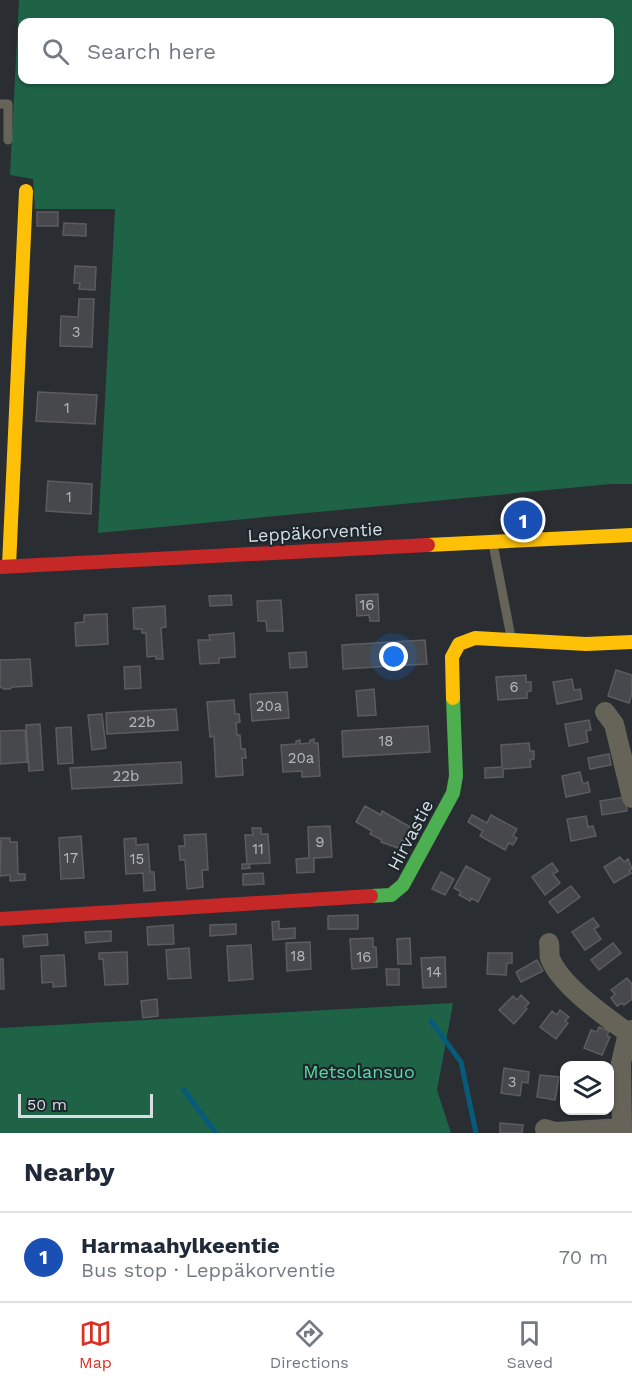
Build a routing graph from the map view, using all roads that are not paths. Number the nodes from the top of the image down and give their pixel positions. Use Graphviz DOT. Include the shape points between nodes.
graph roads {
  1 [pos="0,104"];
  2 [pos="8,140"];
  3 [pos="26,191"];
  4 [pos="632,535"];
  5 [pos="493,542"];
  6 [pos="5,566"];
  7 [pos="511,639"];
  8 [pos="632,642"];
  9 [pos="605,712"];
  10 [pos="632,798"];
  11 [pos="0,919"];
  12 [pos="549,944"];
  13 [pos="630,1031"];
  14 [pos="545,1129"];
  15 [pos="623,1131"];
  1 -- 2 [label="lane" via="8,104"];
  3 -- 6 [label="street"];
  4 -- 5 [label="street, Leppäkorventie"];
  5 -- 6 [label="street, Leppäkorventie"];
  5 -- 7 [label="lane"];
  7 -- 8 [label="street, Hirvastie" via="586,644"];
  7 -- 11 [label="street, Hirvastie" via="475,638 459,644 452,657 456,776 453,793 403,885 391,895"];
  9 -- 10 [label="street" via="614,724"];
  12 -- 13 [label="street" via="550,958 586,1002"];
  13 -- 15 [label="street" via="621,1063"];
  14 -- 15 [label="street"];
}
